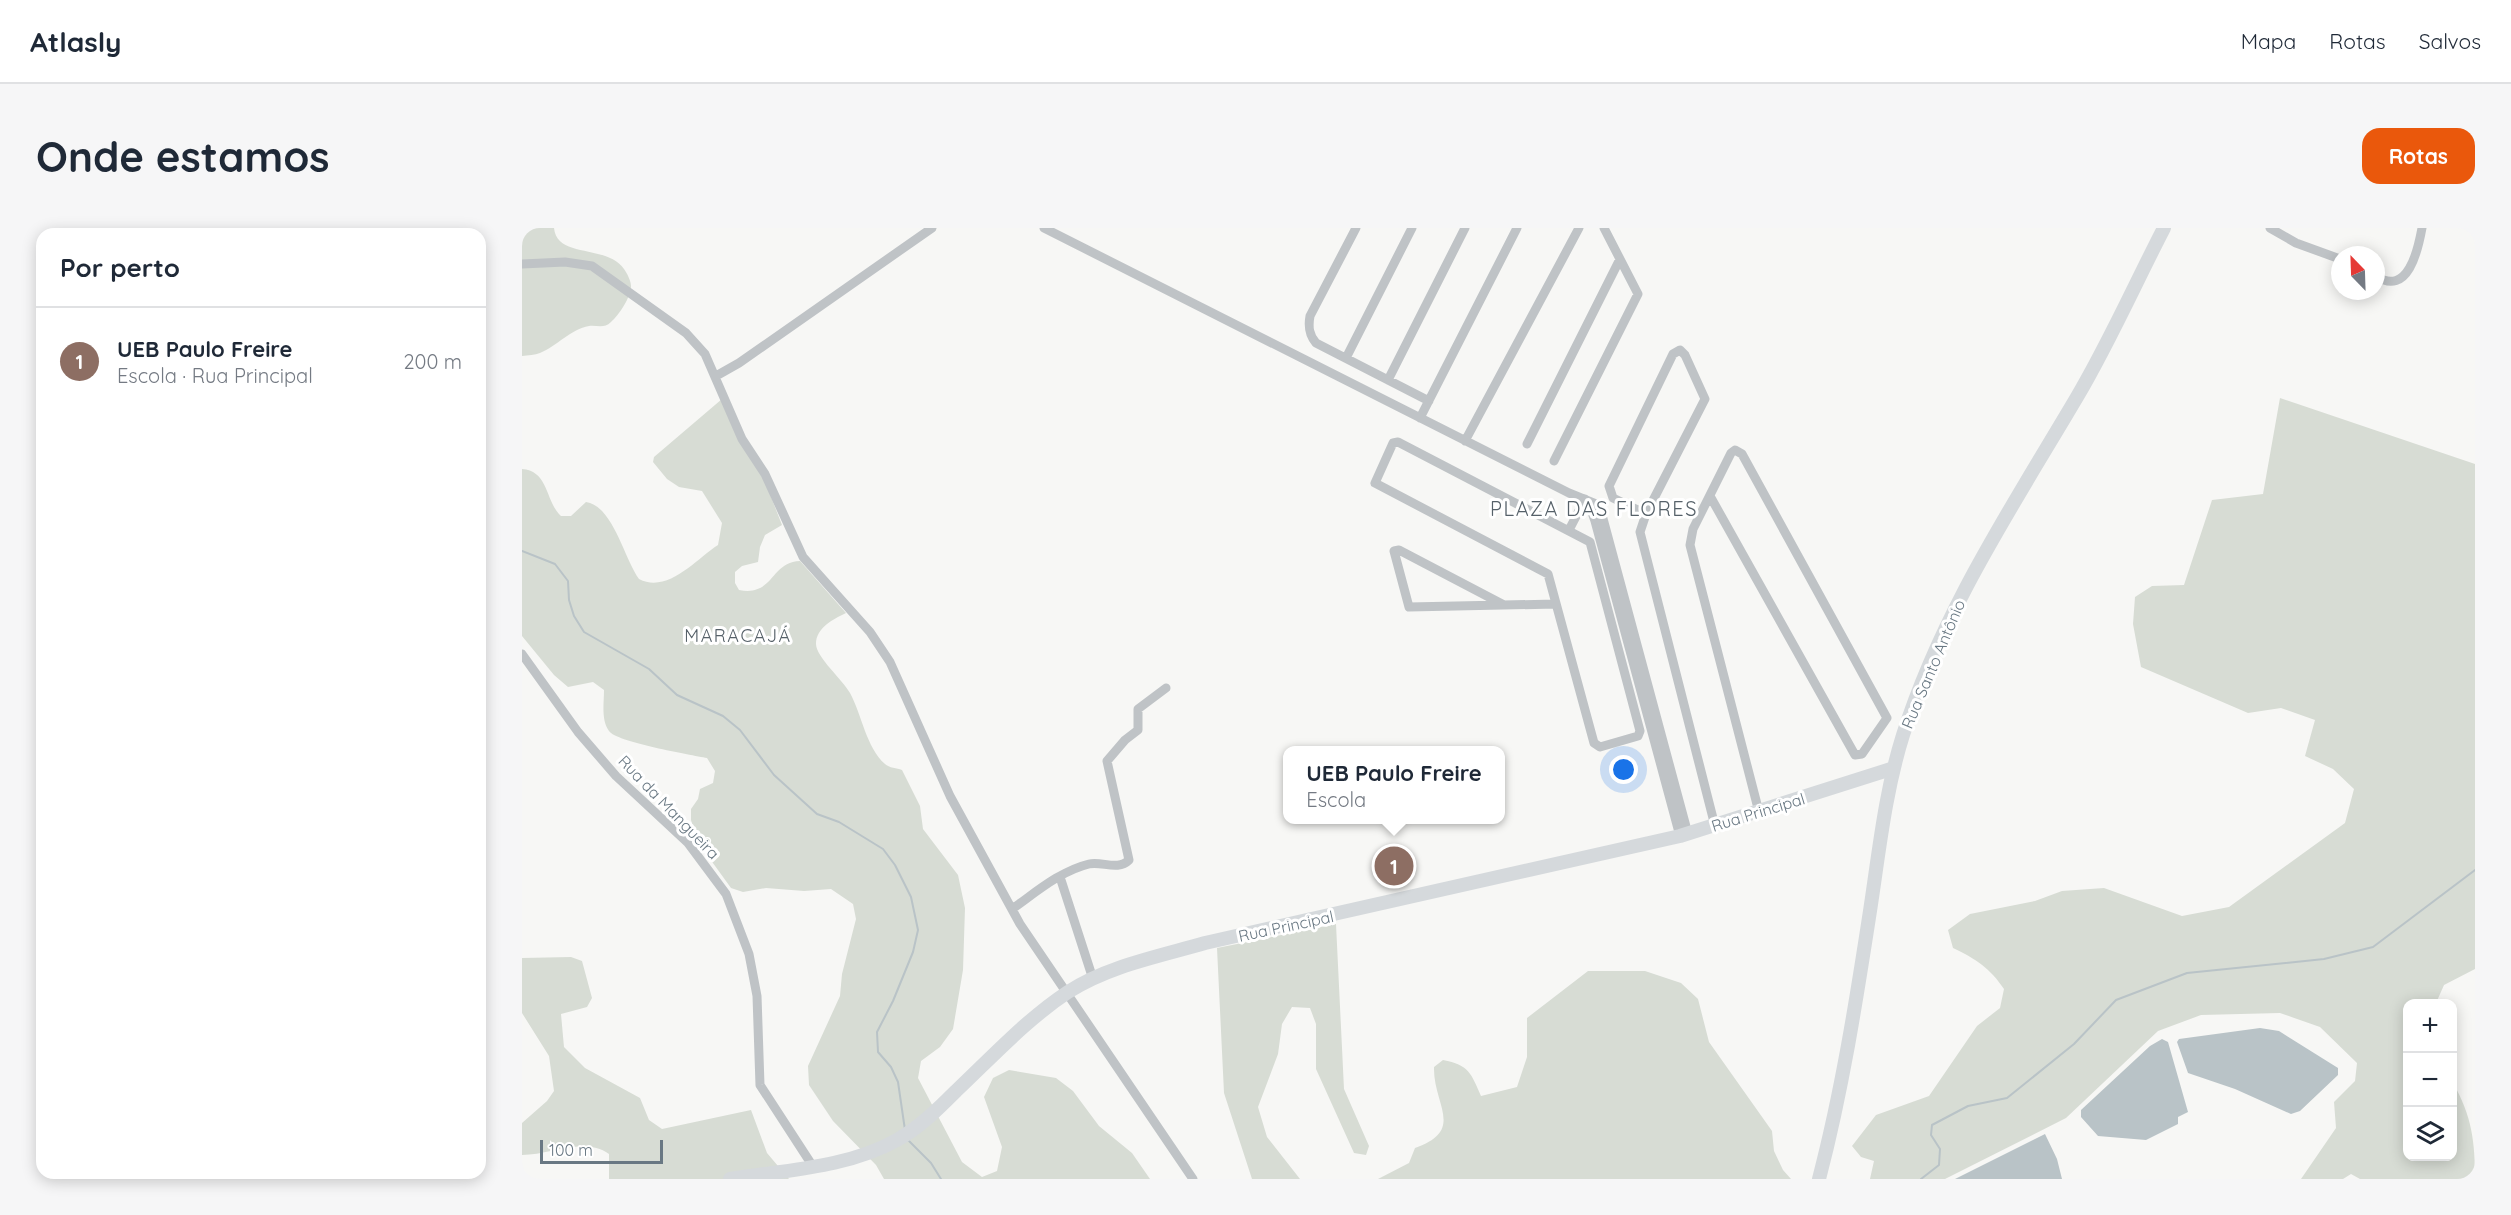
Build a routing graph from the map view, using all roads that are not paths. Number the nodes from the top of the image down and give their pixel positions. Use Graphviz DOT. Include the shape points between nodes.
graph roads {
  1 [pos="932,228"];
  2 [pos="1044,228"];
  3 [pos="1356,228"];
  4 [pos="1412,228"];
  5 [pos="1465,228"];
  6 [pos="1517,228"];
  7 [pos="1578,228"];
  8 [pos="1604,228"];
  9 [pos="2164,228"];
  10 [pos="2270,228"];
  11 [pos="2422,228"];
  12 [pos="2331,256"];
  13 [pos="1620,259"];
  14 [pos="522,264"];
  15 [pos="2385,279"];
  16 [pos="1346,358"];
  17 [pos="716,376"];
  18 [pos="1388,380"];
  19 [pos="1429,400"];
  20 [pos="1420,418"];
  21 [pos="1465,441"];
  22 [pos="1527,444"];
  23 [pos="1554,460"];
  24 [pos="1710,496"];
  25 [pos="1584,501"];
  26 [pos="1646,514"];
  27 [pos="1569,530"];
  28 [pos="1556,604"];
  29 [pos="1504,605"];
  30 [pos="522,654"];
  31 [pos="1166,688"];
  32 [pos="1893,768"];
  33 [pos="1759,812"];
  34 [pos="1715,826"];
  35 [pos="1684,835"];
  36 [pos="1060,877"];
  37 [pos="1012,909"];
  38 [pos="1094,979"];
  39 [pos="1067,993"];
  40 [pos="812,1165"];
  41 [pos="730,1179"];
  42 [pos="1193,1179"];
  43 [pos="1819,1179"];
  1 -- 17 [label="street"];
  2 -- 20 [label="street"];
  3 -- 16 [label="street" via="1308,324 1316,343"];
  4 -- 16 [label="street"];
  5 -- 18 [label="street"];
  6 -- 19 [label="street"];
  7 -- 21 [label="street"];
  8 -- 13 [label="street"];
  9 -- 32 [label="street, Rua Santo Antônio" via="2089,376 1960,598 1922,682"];
  10 -- 12 [label="street"];
  11 -- 15 [label="street" via="2419,248 2406,275"];
  13 -- 22 [label="street"];
  13 -- 23 [label="street" via="1638,294"];
  14 -- 17 [label="street" via="565,262 592,266 686,333 705,354"];
  16 -- 18 [label="street"];
  17 -- 37 [label="street" via="742,439 762,468 803,557 870,632 890,662 950,796"];
  18 -- 19 [label="street"];
  19 -- 20 [label="street"];
  20 -- 21 [label="street"];
  21 -- 25 [label="street"];
  24 -- 24 [label="street" via="1731,453 1738,449 1887,715 1860,755 1853,753"];
  24 -- 33 [label="street" via="1693,529 1690,545"];
  25 -- 27 [label="street"];
  25 -- 35 [label="street" via="1595,521"];
  26 -- 26 [label="street" via="1705,399 1680,350 1673,354 1609,486 1613,498"];
  26 -- 34 [label="street" via="1641,544"];
  27 -- 28 [label="street" via="1592,545 1640,731 1638,736 1600,747 1594,743"];
  27 -- 28 [label="street" via="1398,442 1393,443 1374,481 1548,574"];
  28 -- 29 [label="street"];
  29 -- 29 [label="street" via="1409,607 1394,551 1399,550"];
  30 -- 40 [label="street, Rua da Mangueira" via="578,732 616,776 688,843 726,894 749,954 757,996 760,1085"];
  31 -- 36 [label="street" via="1138,710 1138,730 1107,761 1129,860 1120,865 1088,864"];
  32 -- 33 [label="street, Rua Principal"];
  32 -- 43 [label="street, Rua Santo Antônio" via="1850,1041"];
  33 -- 34 [label="street, Rua Principal"];
  34 -- 35 [label="street, Rua Principal"];
  35 -- 38 [label="street, Rua Principal" via="1205,943"];
  36 -- 37 [label="street"];
  36 -- 38 [label="street"];
  37 -- 39 [label="street"];
  38 -- 39 [label="street, Rua Principal"];
  39 -- 40 [label="street, Rua Principal" via="906,1135 851,1159"];
  39 -- 42 [label="street"];
  40 -- 41 [label="street, Rua Principal"];
}
